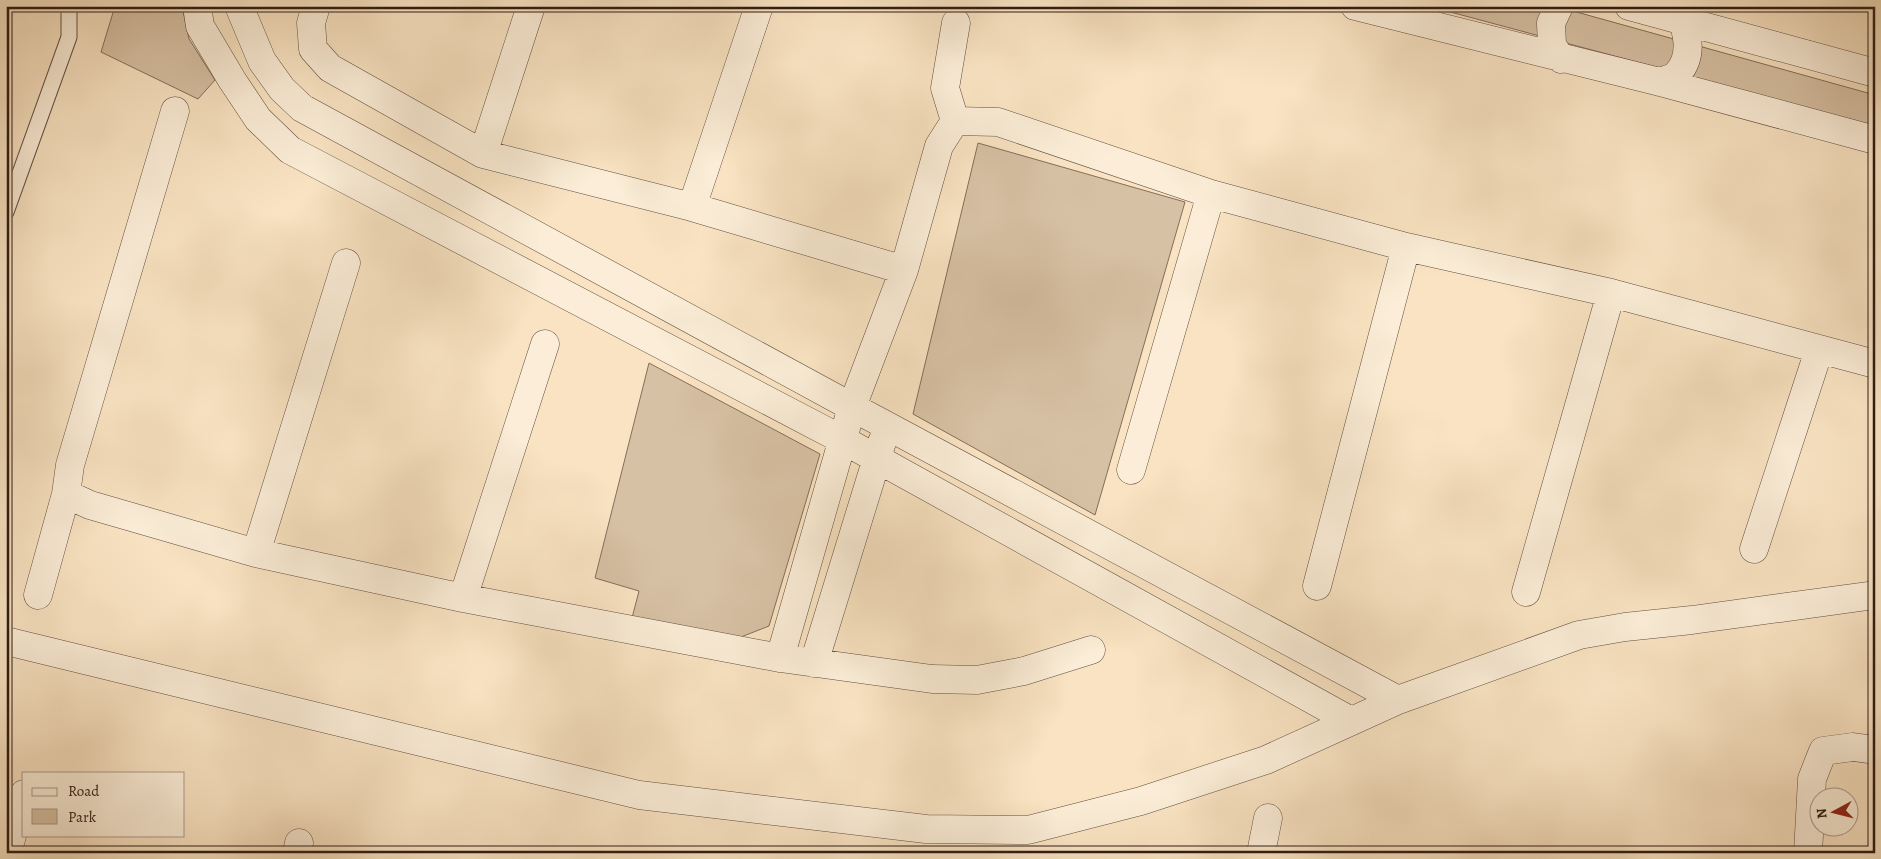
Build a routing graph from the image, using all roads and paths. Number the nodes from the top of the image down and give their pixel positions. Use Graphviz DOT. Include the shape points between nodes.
graph roads {
  1 [pos="69,6"];
  2 [pos="197,6"];
  3 [pos="239,6"];
  4 [pos="316,6"];
  5 [pos="531,6"];
  6 [pos="759,6"];
  7 [pos="1355,6"];
  8 [pos="1559,6"];
  9 [pos="1629,6"];
  10 [pos="1683,22"];
  11 [pos="956,23"];
  12 [pos="1561,59"];
  13 [pos="1875,73"];
  14 [pos="1660,82"];
  15 [pos="175,110"];
  16 [pos="955,121"];
  17 [pos="1875,140"];
  18 [pos="484,154"];
  19 [pos="1211,194"];
  20 [pos="692,207"];
  21 [pos="6,212"];
  22 [pos="1406,247"];
  23 [pos="346,263"];
  24 [pos="904,270"];
  25 [pos="1611,292"];
  26 [pos="545,344"];
  27 [pos="1819,350"];
  28 [pos="1875,364"];
  29 [pos="852,406"];
  30 [pos="888,425"];
  31 [pos="843,440"];
  32 [pos="876,458"];
  33 [pos="1131,470"];
  34 [pos="66,494"];
  35 [pos="1754,549"];
  36 [pos="256,553"];
  37 [pos="1317,586"];
  38 [pos="1526,592"];
  39 [pos="38,595"];
  40 [pos="1875,595"];
  41 [pos="463,598"];
  42 [pos="6,641"];
  43 [pos="1090,650"];
  44 [pos="780,658"];
  45 [pos="814,662"];
  46 [pos="1338,668"];
  47 [pos="1310,698"];
  48 [pos="1398,700"];
  49 [pos="1351,721"];
  50 [pos="1875,750"];
  51 [pos="22,801"];
  52 [pos="1268,818"];
  53 [pos="7,853"];
  54 [pos="1261,853"];
  55 [pos="1808,853"];
  1 -- 21 [label="lane" via="68,37"];
  2 -- 31 [label="street" via="200,26 232,80 258,119 290,150"];
  3 -- 29 [label="street" via="262,61 282,89 302,108"];
  4 -- 18 [label="street" via="311,23 312,49 330,68"];
  5 -- 18 [label="street"];
  6 -- 20 [label="street"];
  7 -- 12 [label="street"];
  8 -- 12 [label="street" via="1551,22 1552,45"];
  9 -- 10 [label="street"];
  10 -- 13 [label="street"];
  10 -- 14 [label="street" via="1688,36 1687,55 1678,74"];
  11 -- 16 [label="street" via="945,88"];
  12 -- 14 [label="street"];
  14 -- 17 [label="street"];
  15 -- 34 [label="street" via="70,465"];
  16 -- 19 [label="street" via="998,122"];
  16 -- 24 [label="street" via="939,146"];
  18 -- 20 [label="street"];
  19 -- 22 [label="street"];
  19 -- 33 [label="street"];
  20 -- 24 [label="street"];
  22 -- 25 [label="street"];
  22 -- 37 [label="street"];
  23 -- 36 [label="street"];
  24 -- 29 [label="street"];
  25 -- 27 [label="street"];
  25 -- 38 [label="street"];
  26 -- 41 [label="street"];
  27 -- 28 [label="street"];
  27 -- 35 [label="street"];
  29 -- 30 [label="street"];
  29 -- 31 [label="street"];
  30 -- 32 [label="street"];
  30 -- 46 [label="street"];
  31 -- 32 [label="street"];
  31 -- 44 [label="street"];
  32 -- 45 [label="street"];
  32 -- 47 [label="street"];
  34 -- 36 [label="street" via="90,505"];
  34 -- 39 [label="street"];
  36 -- 41 [label="street"];
  40 -- 48 [label="street" via="1578,634"];
  41 -- 44 [label="street"];
  42 -- 49 [label="street" via="639,795 926,829 1028,830 1141,801 1266,760"];
  43 -- 45 [label="street" via="1024,671 977,680 932,679"];
  44 -- 45 [label="street"];
  46 -- 47 [label="street"];
  46 -- 48 [label="street"];
  47 -- 49 [label="street"];
  48 -- 49 [label="street"];
  50 -- 55 [label="street" via="1853,747 1823,752 1812,779"];
  51 -- 53 [label="street"];
  52 -- 54 [label="street"];
}
